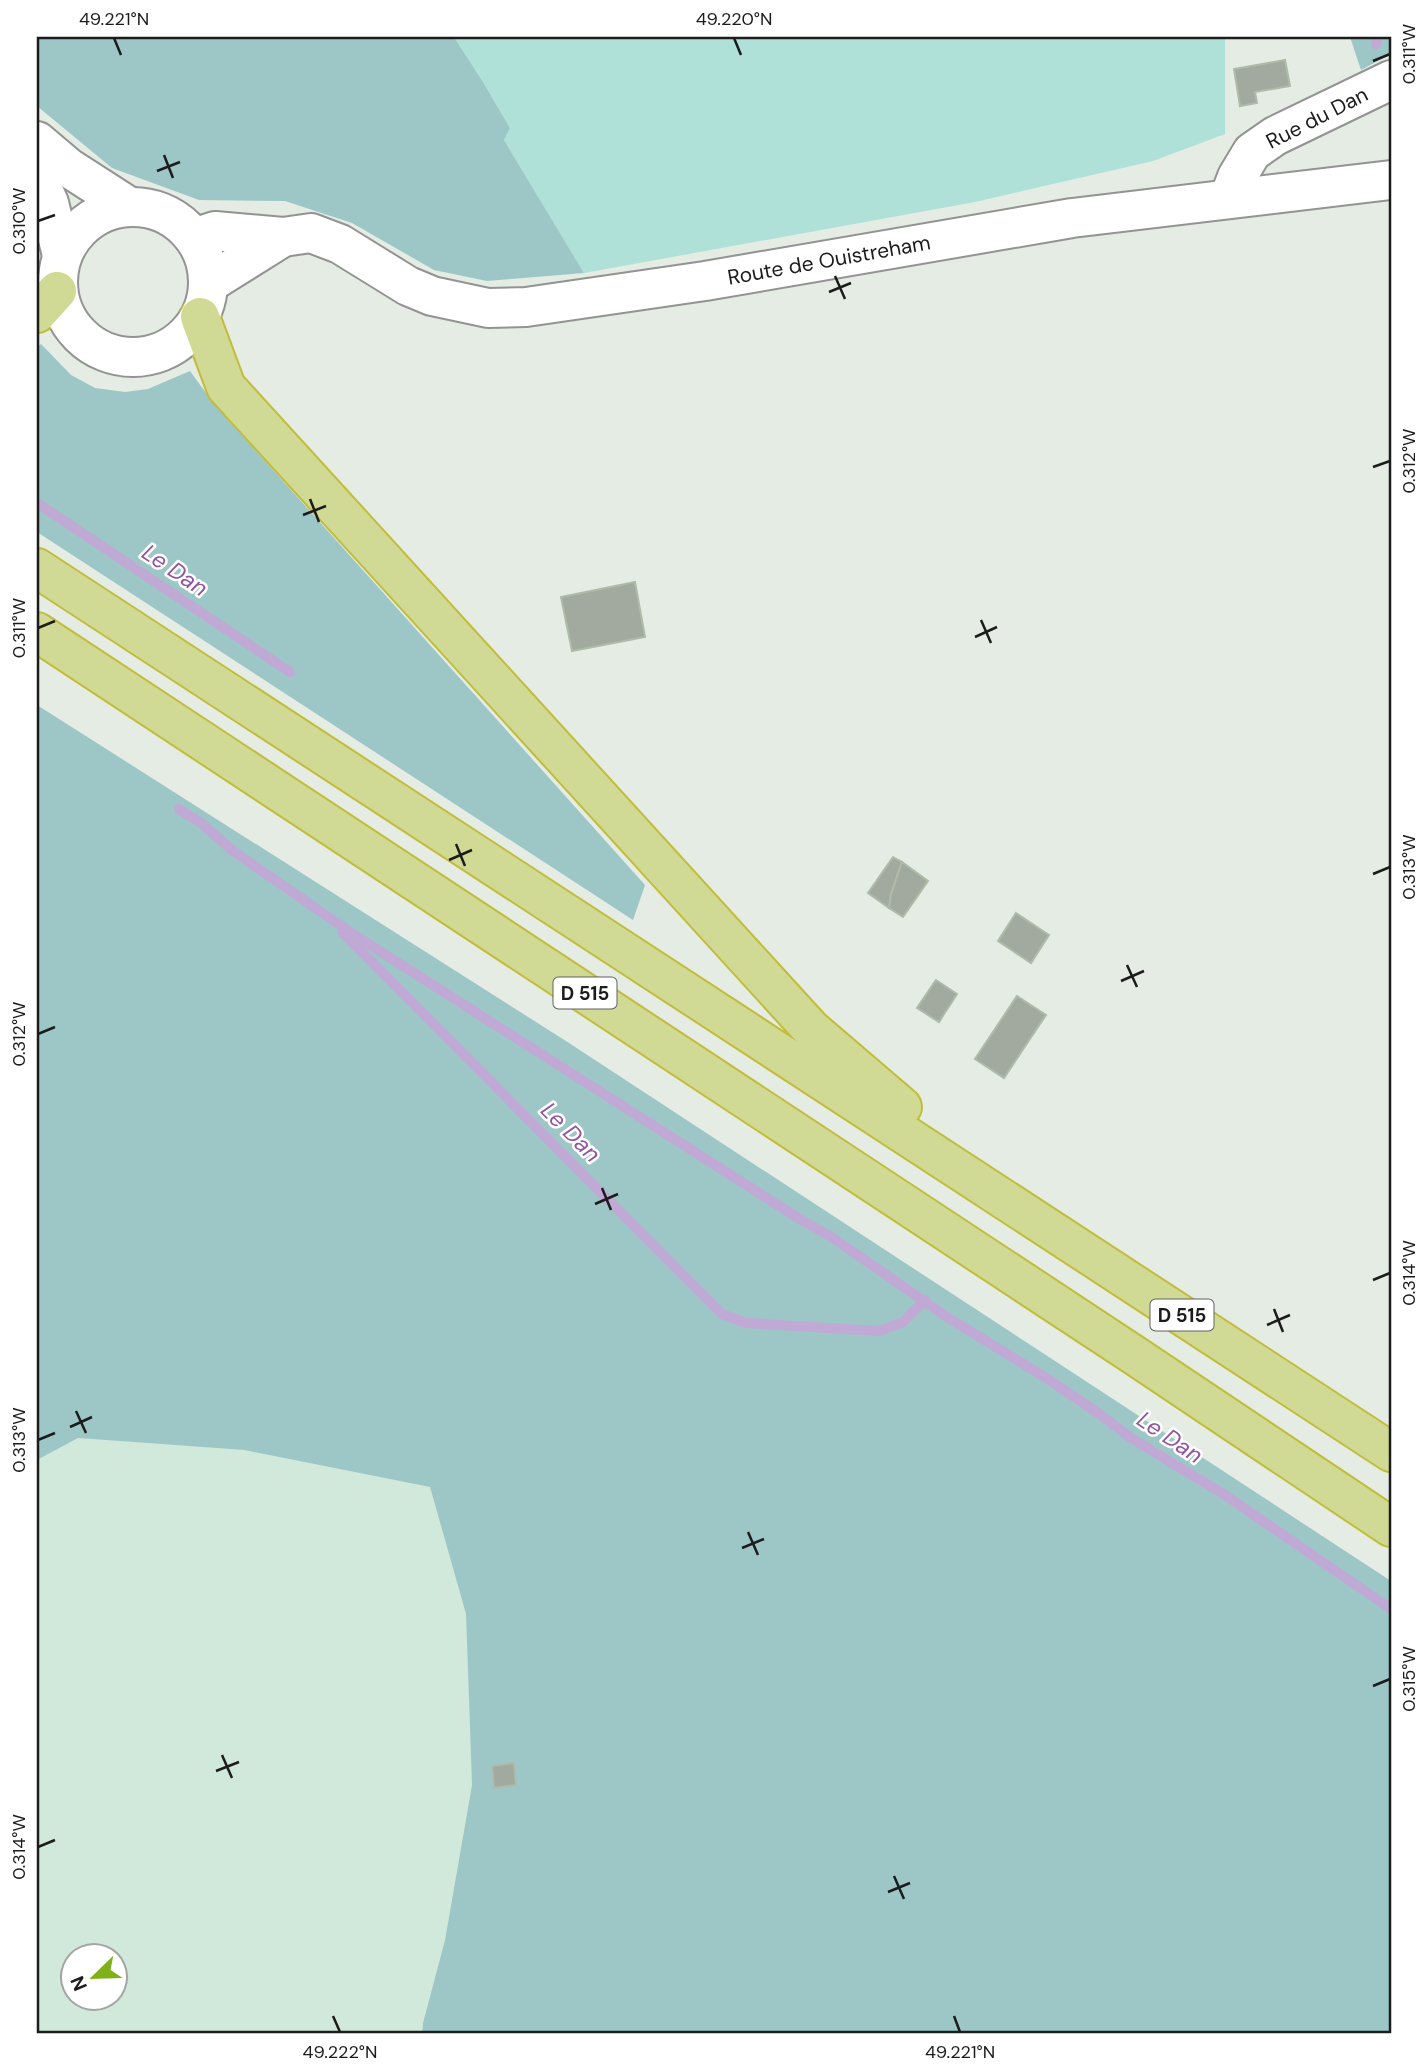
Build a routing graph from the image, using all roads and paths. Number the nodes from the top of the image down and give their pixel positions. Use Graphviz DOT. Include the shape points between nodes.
graph roads {
  1 [pos="1391,80"];
  2 [pos="37,141"];
  3 [pos="37,177"];
  4 [pos="1391,180"];
  5 [pos="1229,198"];
  6 [pos="128,206"];
  7 [pos="283,237"];
  8 [pos="194,238"];
  9 [pos="52,286"];
  10 [pos="204,301"];
  11 [pos="37,568"];
  12 [pos="37,632"];
  13 [pos="973,1177"];
  14 [pos="1391,1451"];
  15 [pos="1391,1527"];
  1 -- 5 [label="street, Rue du Dan" via="1275,136 1252,152"];
  2 -- 6 [label="street" via="78,175"];
  3 -- 9 [label="street" via="49,203"];
  4 -- 5 [label="street, Route de Ouistreham"];
  5 -- 7 [label="street, Route de Ouistreham" via="1072,218 526,307 488,308 432,296 340,244 312,233"];
  6 -- 8 [label="street" via="170,216"];
  6 -- 9 [label="street" via="106,211 74,235"];
  7 -- 8 [label="street, Route de Ouistreham" via="215,231"];
  7 -- 10 [label="street, Route de Ouistreham"];
  8 -- 10 [label="street" via="205,261"];
  9 -- 10 [label="street" via="69,322 88,343 125,358 147,357 175,345 189,333"];
  10 -- 13 [label="highway" via="226,387 811,1029 914,1117"];
  11 -- 13 [label="highway, D 515"];
  12 -- 15 [label="highway, D 515"];
  13 -- 14 [label="highway, D 515"];
}
